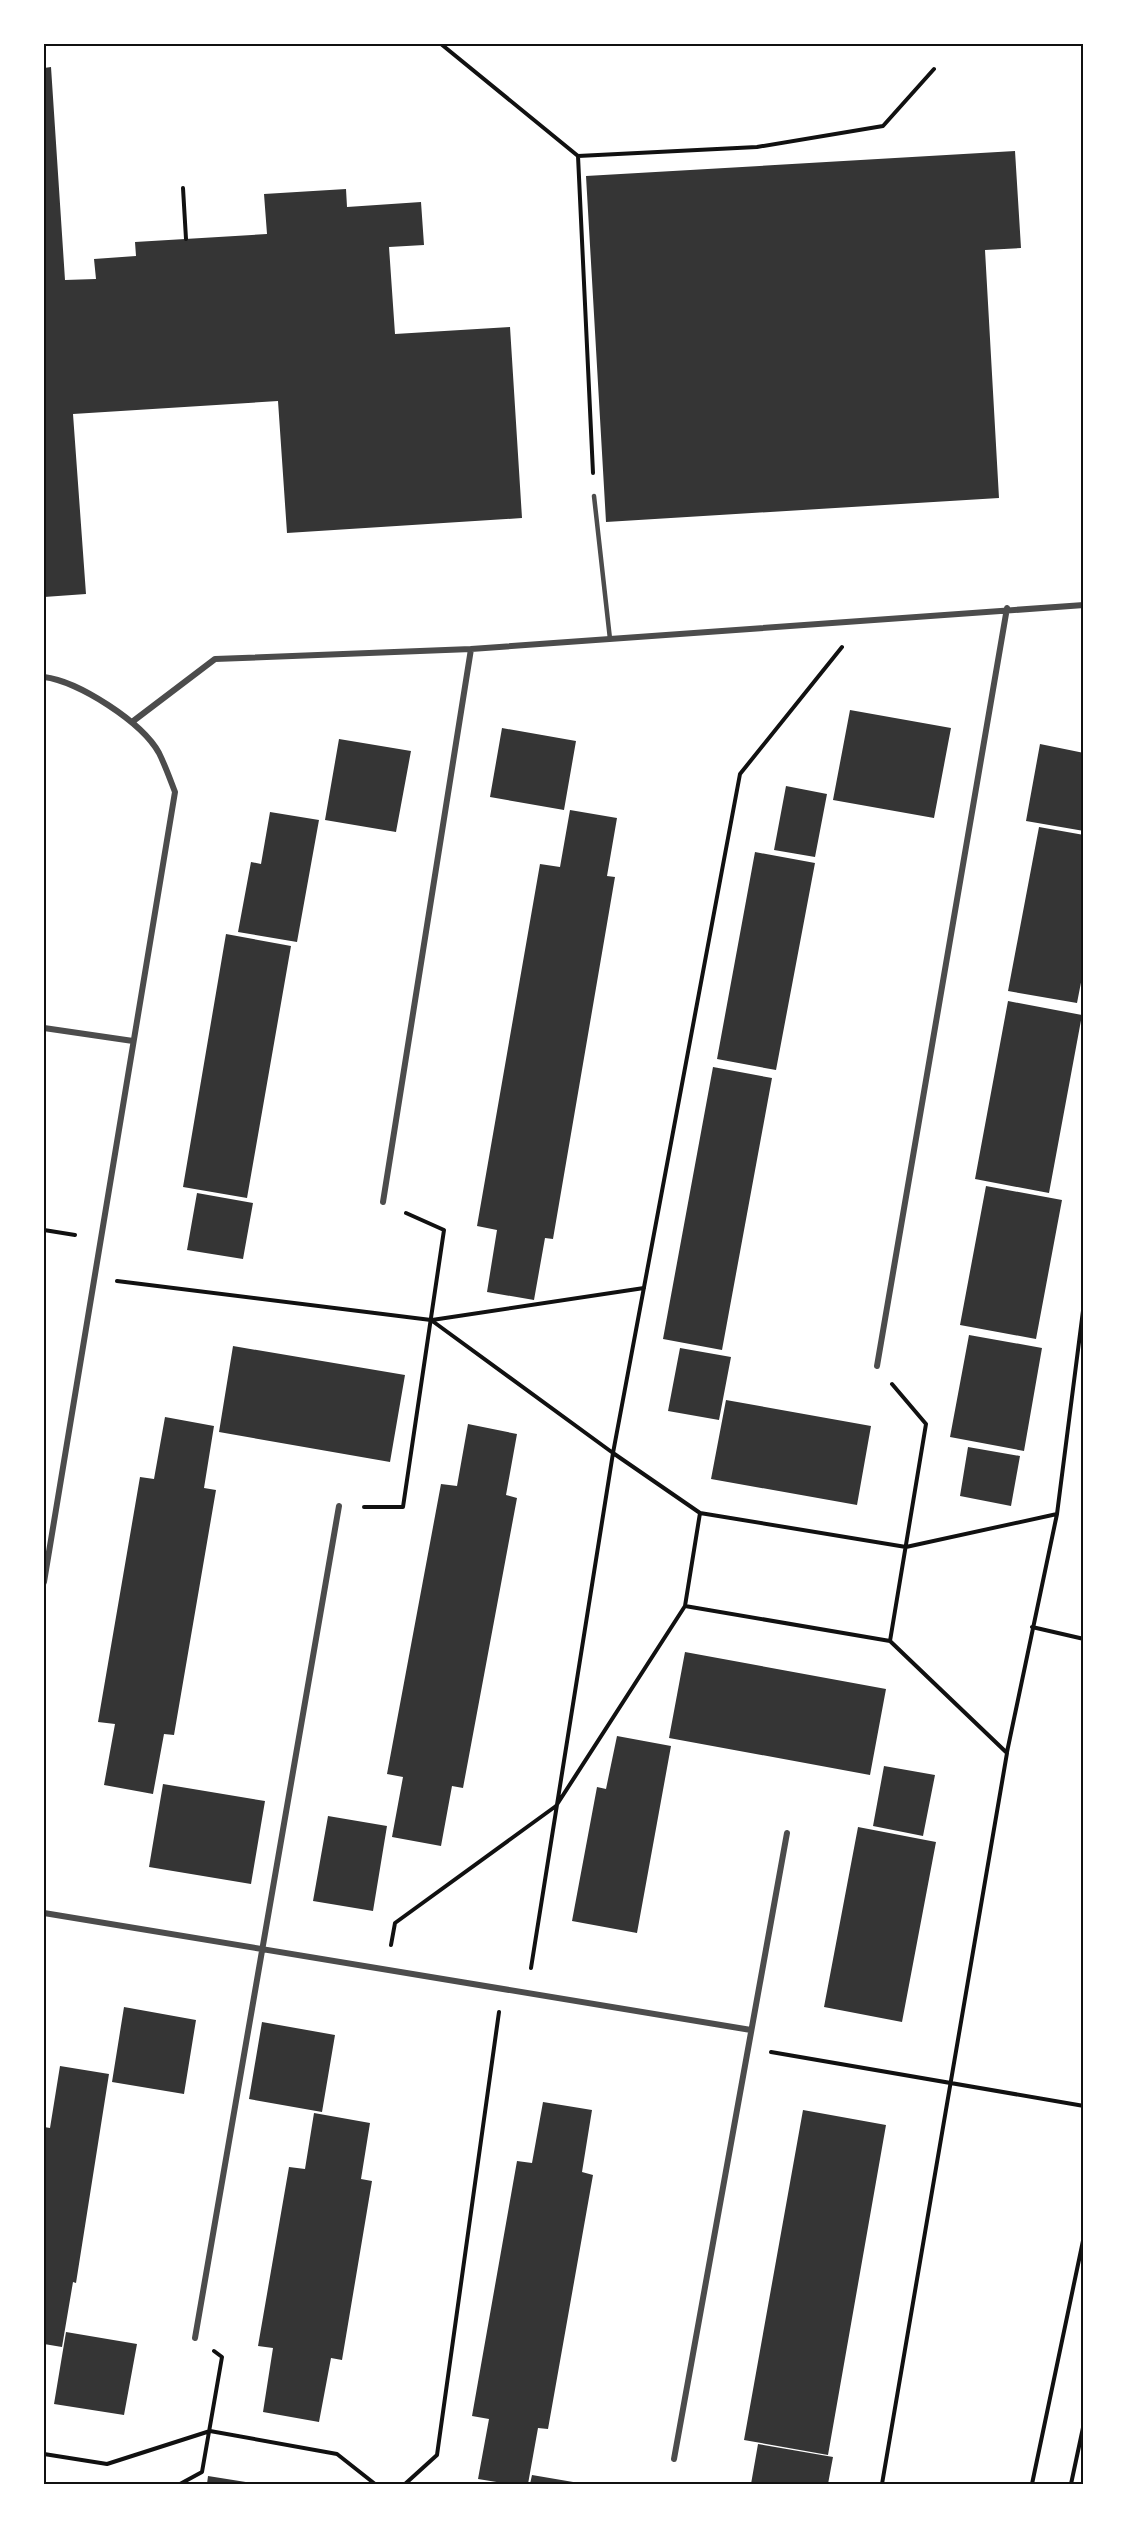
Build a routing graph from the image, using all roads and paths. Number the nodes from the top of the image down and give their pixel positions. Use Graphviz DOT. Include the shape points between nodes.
graph roads {
  1 [pos="441,44"];
  2 [pos="934,69"];
  3 [pos="578,156"];
  4 [pos="183,188"];
  5 [pos="186,239"];
  6 [pos="594,496"];
  7 [pos="1083,604"];
  8 [pos="1007,608"];
  9 [pos="864,619"];
  10 [pos="610,639"];
  11 [pos="471,649"];
  12 [pos="44,678"];
  13 [pos="132,722"];
  14 [pos="44,1028"];
  15 [pos="133,1041"];
  16 [pos="383,1202"];
  17 [pos="44,1230"];
  18 [pos="100,1238"];
  19 [pos="94,1278"];
  20 [pos="644,1288"];
  21 [pos="1083,1303"];
  22 [pos="431,1320"];
  23 [pos="877,1366"];
  24 [pos="613,1453"];
  25 [pos="339,1506"];
  26 [pos="700,1513"];
  27 [pos="1057,1514"];
  28 [pos="906,1547"];
  29 [pos="44,1582"];
  30 [pos="686,1606"];
  31 [pos="1032,1627"];
  32 [pos="1083,1639"];
  33 [pos="890,1641"];
  34 [pos="1007,1753"];
  35 [pos="556,1806"];
  36 [pos="787,1833"];
  37 [pos="44,1913"];
  38 [pos="262,1949"];
  39 [pos="387,1970"];
  40 [pos="502,1989"];
  41 [pos="527,1993"];
  42 [pos="751,2030"];
  43 [pos="748,2048"];
  44 [pos="952,2084"];
  45 [pos="1083,2106"];
  46 [pos="1083,2236"];
  47 [pos="195,2338"];
  48 [pos="1083,2423"];
  49 [pos="210,2431"];
  50 [pos="44,2454"];
  51 [pos="674,2459"];
  52 [pos="180,2484"];
  53 [pos="375,2484"];
  54 [pos="405,2484"];
  55 [pos="882,2484"];
  56 [pos="1032,2484"];
  57 [pos="1071,2484"];
  1 -- 3 [label="path"];
  2 -- 3 [label="path" via="883,126 757,147"];
  3 -- 6 [label="path"];
  4 -- 5 [label="path"];
  6 -- 10 [label="lane"];
  7 -- 8 [label="street"];
  8 -- 9 [label="street"];
  8 -- 23 [label="street"];
  9 -- 10 [label="street"];
  9 -- 20 [label="path" via="740,774"];
  10 -- 11 [label="street"];
  11 -- 13 [label="street" via="215,659"];
  11 -- 16 [label="street"];
  12 -- 13 [label="street" via="100,698"];
  13 -- 15 [label="street" via="158,751 175,792"];
  14 -- 15 [label="street"];
  15 -- 18 [label="street"];
  16 -- 22 [label="path" via="444,1230"];
  17 -- 18 [label="path"];
  18 -- 19 [label="street"];
  19 -- 22 [label="path"];
  19 -- 29 [label="street"];
  20 -- 22 [label="path"];
  20 -- 24 [label="path"];
  21 -- 27 [label="path"];
  22 -- 24 [label="path"];
  22 -- 25 [label="path" via="403,1507"];
  23 -- 28 [label="path" via="926,1424"];
  24 -- 26 [label="path"];
  24 -- 35 [label="path"];
  25 -- 38 [label="street"];
  26 -- 28 [label="path"];
  26 -- 30 [label="path"];
  27 -- 28 [label="path"];
  27 -- 31 [label="path"];
  28 -- 33 [label="path"];
  30 -- 33 [label="path"];
  30 -- 35 [label="path"];
  31 -- 32 [label="path"];
  31 -- 34 [label="path"];
  33 -- 34 [label="path"];
  34 -- 44 [label="path"];
  35 -- 39 [label="path" via="395,1923"];
  35 -- 41 [label="path"];
  36 -- 42 [label="street"];
  37 -- 38 [label="street"];
  38 -- 39 [label="street"];
  38 -- 47 [label="street"];
  39 -- 40 [label="street"];
  40 -- 41 [label="street"];
  40 -- 54 [label="path" via="437,2455"];
  41 -- 42 [label="street"];
  42 -- 43 [label="street"];
  43 -- 44 [label="path"];
  43 -- 51 [label="street"];
  44 -- 45 [label="path"];
  44 -- 55 [label="path"];
  46 -- 56 [label="path"];
  47 -- 49 [label="path" via="222,2357"];
  48 -- 57 [label="path"];
  49 -- 50 [label="path" via="107,2464"];
  49 -- 52 [label="path" via="202,2472"];
  49 -- 53 [label="path" via="337,2454"];
}
